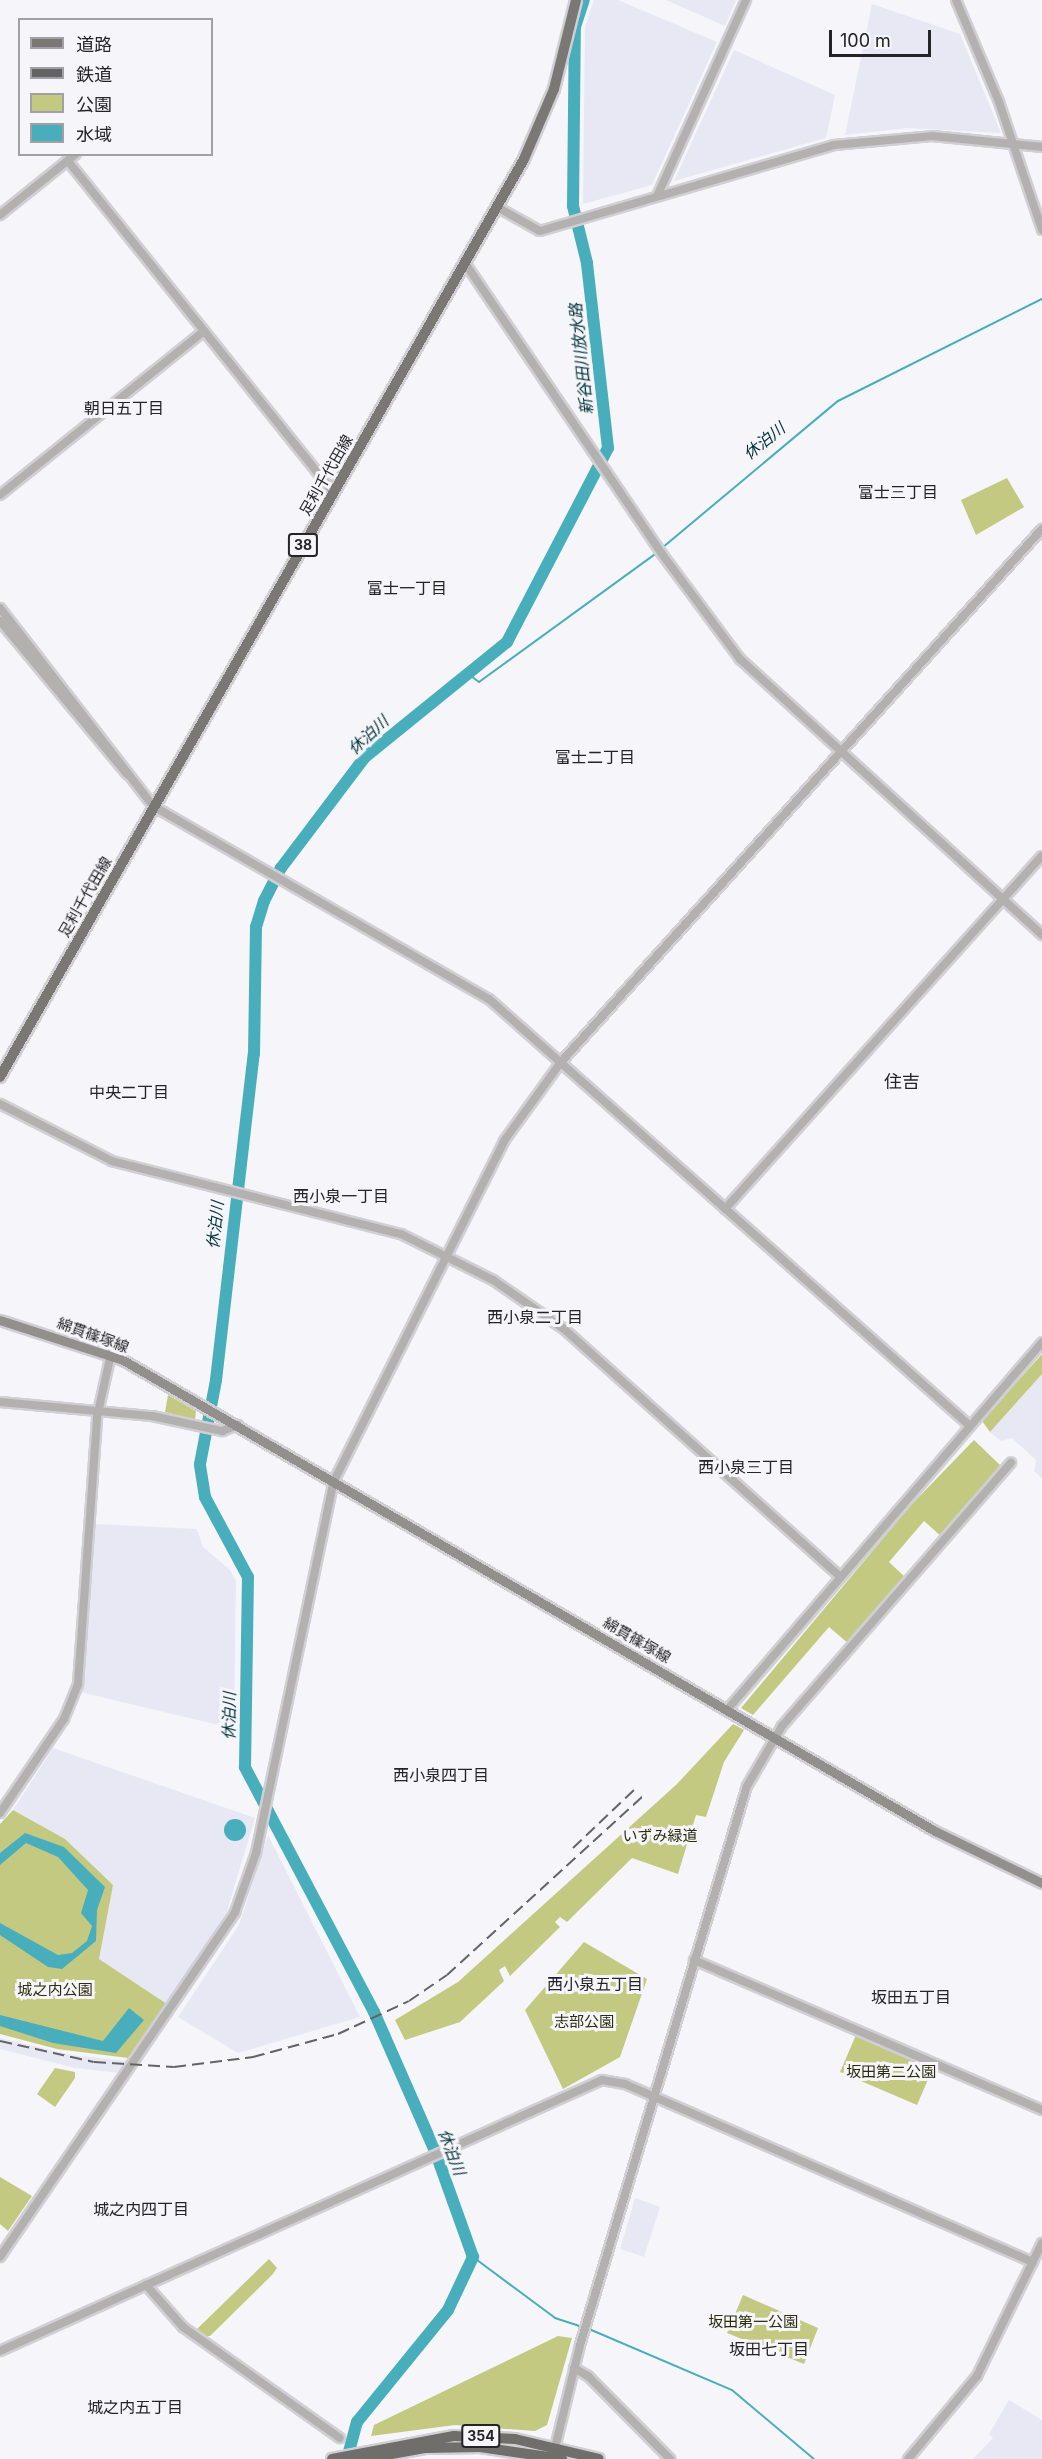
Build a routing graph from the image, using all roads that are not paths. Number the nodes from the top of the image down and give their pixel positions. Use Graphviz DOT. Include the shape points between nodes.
graph roads {
  1 [pos="576,0"];
  2 [pos="746,0"];
  3 [pos="956,0"];
  4 [pos="1013,141"];
  5 [pos="1042,147"];
  6 [pos="74,156"];
  7 [pos="68,161"];
  8 [pos="658,194"];
  9 [pos="497,207"];
  10 [pos="0,215"];
  11 [pos="1042,230"];
  12 [pos="465,263"];
  13 [pos="204,331"];
  14 [pos="333,492"];
  15 [pos="0,495"];
  16 [pos="1042,529"];
  17 [pos="0,608"];
  18 [pos="0,621"];
  19 [pos="840,753"];
  20 [pos="131,777"];
  21 [pos="153,806"];
  22 [pos="1042,856"];
  23 [pos="1003,900"];
  24 [pos="1042,935"];
  25 [pos="561,1062"];
  26 [pos="0,1077"];
  27 [pos="0,1104"];
  28 [pos="724,1209"];
  29 [pos="447,1256"];
  30 [pos="0,1320"];
  31 [pos="1042,1342"];
  32 [pos="111,1354"];
  33 [pos="0,1402"];
  34 [pos="98,1410"];
  35 [pos="238,1425"];
  36 [pos="969,1425"];
  37 [pos="1011,1463"];
  38 [pos="334,1481"];
  39 [pos="840,1576"];
  40 [pos="727,1710"];
  41 [pos="774,1738"];
  42 [pos="0,1812"];
  43 [pos="1042,1883"];
  44 [pos="694,1960"];
  45 [pos="653,2097"];
  46 [pos="1042,2110"];
  47 [pos="1042,2243"];
  48 [pos="0,2257"];
  49 [pos="1033,2262"];
  50 [pos="146,2285"];
  51 [pos="0,2351"];
  52 [pos="574,2368"];
  53 [pos="340,2438"];
  54 [pos="363,2454"];
  55 [pos="556,2455"];
  56 [pos="335,2458"];
  57 [pos="599,2459"];
  58 [pos="670,2459"];
  59 [pos="908,2459"];
  1 -- 9 [label="main road, 足利千代田線 / 38" via="536,135"];
  2 -- 8 [label="street"];
  3 -- 4 [label="street"];
  4 -- 5 [label="street"];
  4 -- 8 [label="street" via="932,136 834,145"];
  4 -- 11 [label="street"];
  6 -- 7 [label="street"];
  7 -- 10 [label="street"];
  7 -- 13 [label="street"];
  8 -- 9 [label="street" via="536,230"];
  9 -- 12 [label="main road, 足利千代田線 / 38"];
  12 -- 14 [label="main road, 足利千代田線 / 38"];
  12 -- 19 [label="street" via="660,550 740,658"];
  13 -- 14 [label="street"];
  13 -- 15 [label="street"];
  14 -- 21 [label="main road, 足利千代田線 / 38"];
  16 -- 19 [label="street"];
  17 -- 20 [label="street"];
  18 -- 20 [label="street" via="116,765"];
  19 -- 23 [label="street"];
  19 -- 25 [label="street"];
  20 -- 21 [label="street"];
  21 -- 25 [label="street" via="489,999"];
  21 -- 26 [label="main road, 足利千代田線 / 38"];
  22 -- 23 [label="street"];
  23 -- 24 [label="street"];
  23 -- 28 [label="street"];
  25 -- 28 [label="street"];
  25 -- 29 [label="street" via="504,1141"];
  27 -- 29 [label="street" via="112,1161 401,1234"];
  28 -- 36 [label="street"];
  29 -- 38 [label="street"];
  29 -- 39 [label="street" via="493,1280 564,1329"];
  30 -- 32 [label="main road, 綿貫篠塚線"];
  31 -- 36 [label="street"];
  32 -- 34 [label="street"];
  32 -- 35 [label="main road, 綿貫篠塚線"];
  33 -- 34 [label="street"];
  34 -- 35 [label="street" via="218,1430"];
  34 -- 42 [label="street" via="78,1684 64,1719"];
  35 -- 38 [label="main road, 綿貫篠塚線"];
  36 -- 39 [label="street"];
  37 -- 41 [label="street"];
  38 -- 40 [label="main road, 綿貫篠塚線"];
  38 -- 48 [label="street" via="244,1892 226,1930"];
  39 -- 40 [label="street"];
  40 -- 41 [label="main road, 綿貫篠塚線"];
  41 -- 43 [label="main road, 綿貫篠塚線" via="954,1841"];
  41 -- 44 [label="street" via="742,1800"];
  44 -- 45 [label="street"];
  44 -- 46 [label="street"];
  45 -- 49 [label="street"];
  45 -- 50 [label="street" via="618,2082 598,2081"];
  45 -- 52 [label="street"];
  47 -- 49 [label="street"];
  49 -- 59 [label="street" via="977,2376"];
  50 -- 51 [label="street"];
  50 -- 53 [label="street" via="183,2327"];
  52 -- 55 [label="street"];
  52 -- 58 [label="street" via="588,2376"];
  54 -- 55 [label="highway, 354" via="457,2447"];
  54 -- 56 [label="highway, 354"];
  55 -- 57 [label="highway, 354"];
}
